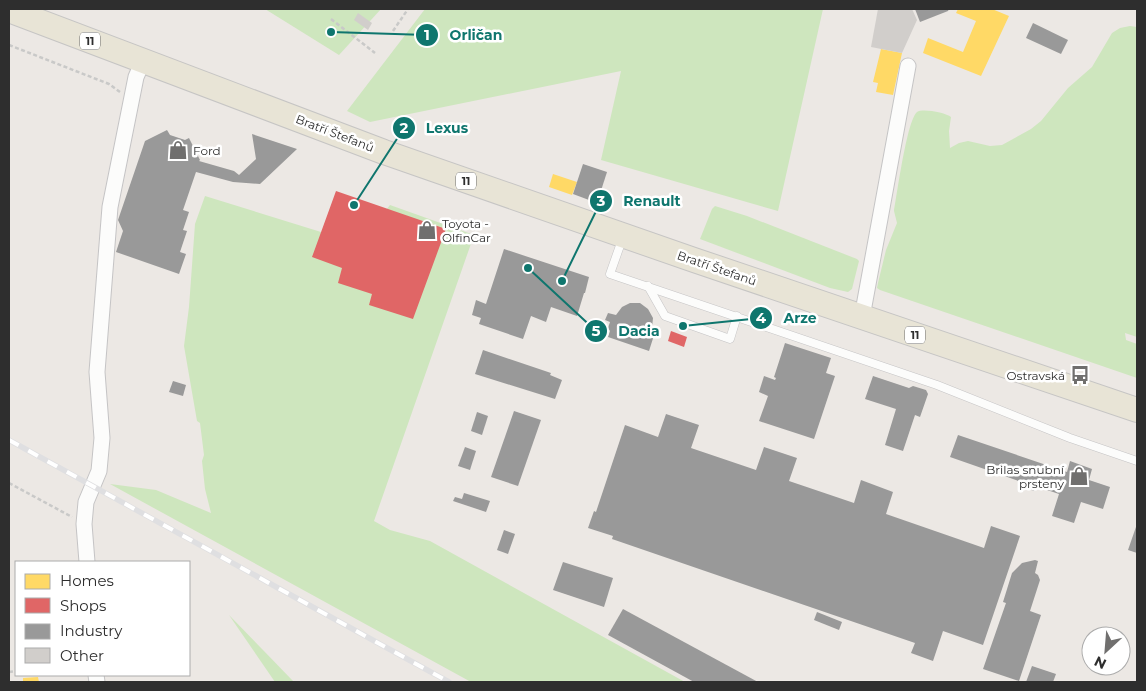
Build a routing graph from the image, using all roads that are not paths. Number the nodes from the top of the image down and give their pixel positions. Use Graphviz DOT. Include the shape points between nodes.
graph roads {
  1 [pos="9,10"];
  2 [pos="37,15"];
  3 [pos="143,61"];
  4 [pos="908,66"];
  5 [pos="624,236"];
  6 [pos="648,286"];
  7 [pos="737,316"];
  8 [pos="862,317"];
  9 [pos="1137,410"];
  10 [pos="1137,461"];
  11 [pos="87,561"];
  1 -- 2 [label="main road, Bratří Štefanů / 11"];
  2 -- 3 [label="main road, Bratří Štefanů / 11"];
  3 -- 5 [label="main road, Bratří Štefanů / 11" via="384,152"];
  3 -- 11 [label="street" via="136,77 110,207 97,372 102,438 99,471 86,502"];
  4 -- 8 [label="street"];
  5 -- 6 [label="lane" via="610,274"];
  5 -- 8 [label="main road, Bratří Štefanů / 11"];
  6 -- 7 [label="lane"];
  6 -- 7 [label="lane" via="665,316 730,339"];
  7 -- 10 [label="lane" via="937,385"];
  8 -- 9 [label="main road, Bratří Štefanů / 11"];
}
